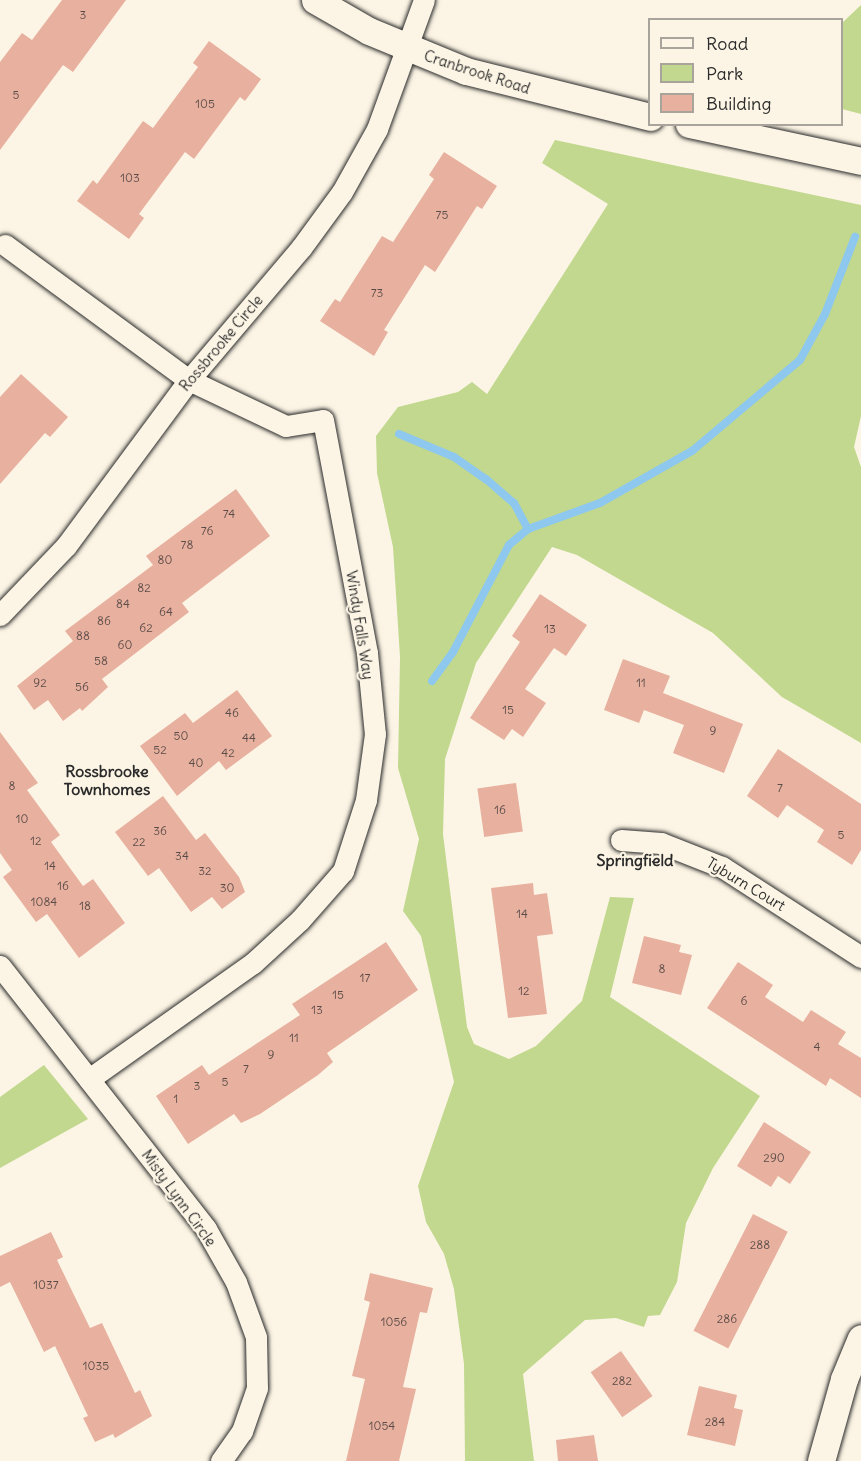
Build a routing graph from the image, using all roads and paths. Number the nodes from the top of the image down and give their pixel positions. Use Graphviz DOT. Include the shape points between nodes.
graph roads {
  1 [pos="315,0"];
  2 [pos="424,0"];
  3 [pos="408,49"];
  4 [pos="648,117"];
  5 [pos="697,126"];
  6 [pos="861,161"];
  7 [pos="5,245"];
  8 [pos="189,380"];
  9 [pos="0,615"];
  10 [pos="621,840"];
  11 [pos="861,957"];
  12 [pos="0,966"];
  13 [pos="89,1078"];
  14 [pos="861,1338"];
  15 [pos="221,1461"];
  16 [pos="821,1461"];
  1 -- 3 [label="street, Cranbrook Road"];
  2 -- 3 [label="street, Rossbrooke Circle"];
  3 -- 4 [label="street, Cranbrook Road" via="522,88"];
  3 -- 8 [label="street, Rossbrooke Circle" via="377,129 342,192 301,248"];
  5 -- 6 [label="street"];
  7 -- 8 [label="street, Windy Falls Way"];
  8 -- 9 [label="street, Rossbrooke Circle" via="66,546"];
  8 -- 13 [label="street, Windy Falls Way" via="286,426 323,420 367,653 375,734 366,800 342,871 300,920 253,963"];
  10 -- 11 [label="street, Tyburn Court" via="661,843 722,867"];
  12 -- 13 [label="street, Misty Lynn Circle"];
  13 -- 15 [label="street, Misty Lynn Circle" via="206,1229 236,1282 256,1337 257,1388 242,1431"];
  14 -- 16 [label="street" via="844,1379"];
}
